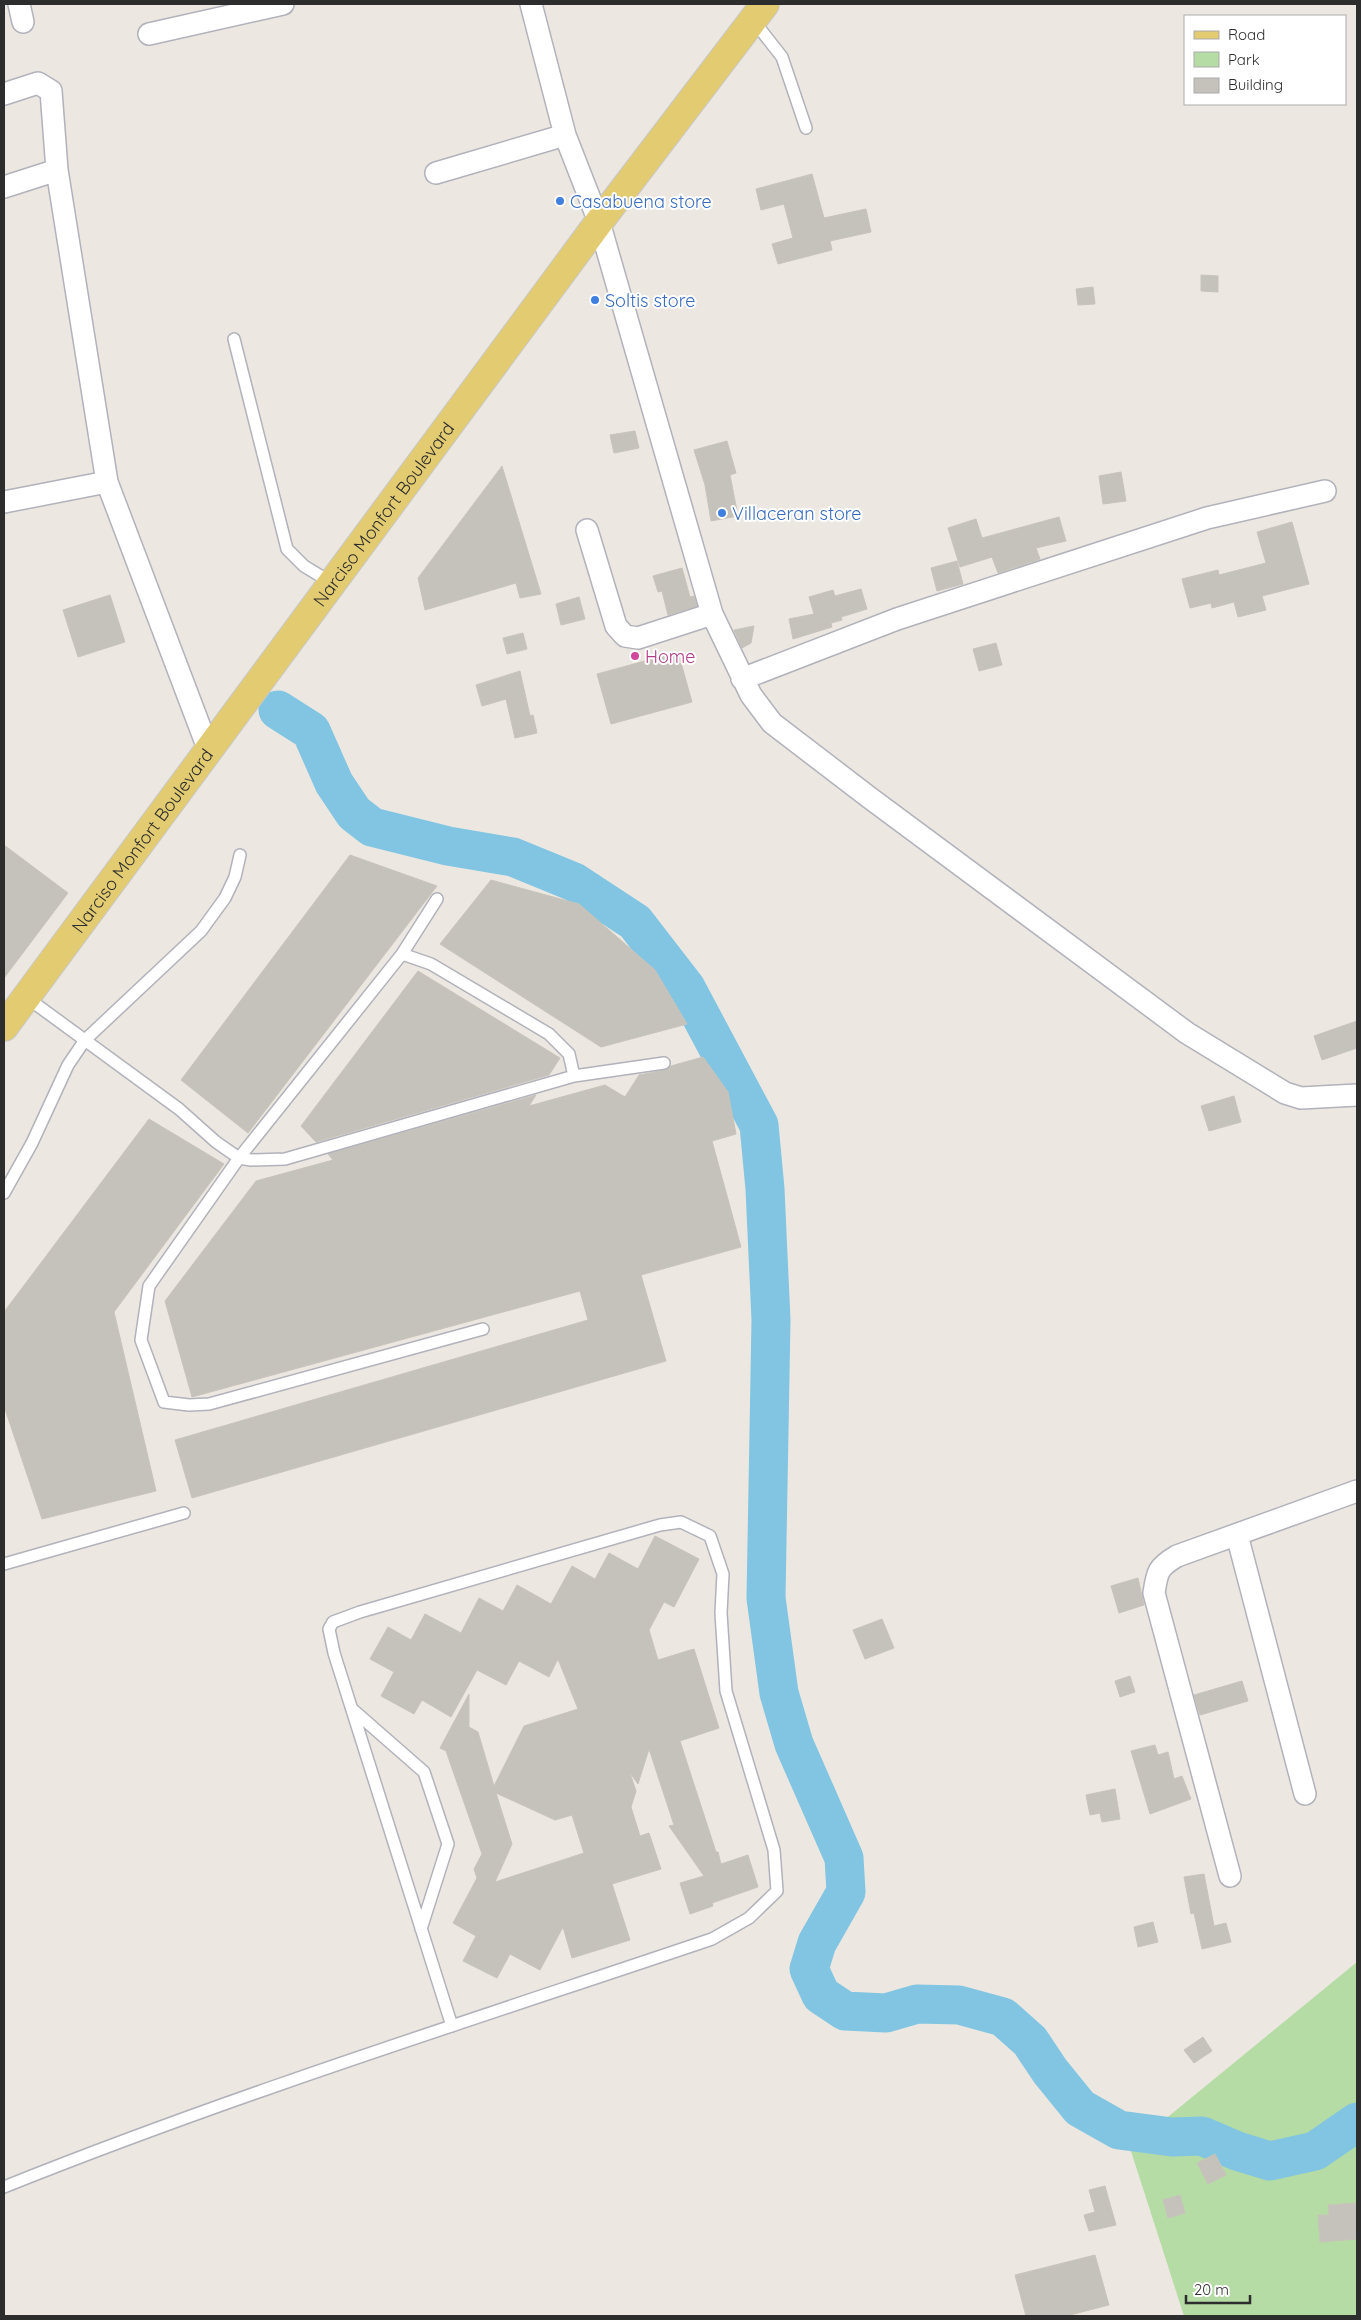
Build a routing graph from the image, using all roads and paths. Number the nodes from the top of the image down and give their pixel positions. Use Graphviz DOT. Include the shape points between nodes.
graph roads {
  1 [pos="283,4"];
  2 [pos="531,4"];
  3 [pos="759,12"];
  4 [pos="149,34"];
  5 [pos="4,94"];
  6 [pos="806,128"];
  7 [pos="565,135"];
  8 [pos="57,170"];
  9 [pos="436,173"];
  10 [pos="4,187"];
  11 [pos="598,222"];
  12 [pos="234,339"];
  13 [pos="106,482"];
  14 [pos="1325,491"];
  15 [pos="4,502"];
  16 [pos="587,530"];
  17 [pos="332,583"];
  18 [pos="712,614"];
  19 [pos="742,679"];
  20 [pos="209,751"];
  21 [pos="240,855"];
  22 [pos="437,899"];
  23 [pos="402,954"];
  24 [pos="26,997"];
  25 [pos="4,1027"];
  26 [pos="85,1040"];
  27 [pos="664,1063"];
  28 [pos="574,1076"];
  29 [pos="1357,1096"];
  30 [pos="239,1158"];
  31 [pos="4,1193"];
  32 [pos="483,1329"];
  33 [pos="1357,1491"];
  34 [pos="184,1512"];
  35 [pos="1237,1535"];
  36 [pos="4,1564"];
  37 [pos="351,1708"];
  38 [pos="1305,1794"];
  39 [pos="1230,1876"];
  40 [pos="421,1929"];
  41 [pos="452,2026"];
  42 [pos="4,2187"];
  1 -- 4 [label="street"];
  2 -- 7 [label="street"];
  3 -- 6 [label="lane" via="782,57"];
  3 -- 11 [label="main road, Narciso Monfort Boulevard"];
  5 -- 8 [label="street" via="38,83 50,91"];
  7 -- 9 [label="street"];
  7 -- 11 [label="street"];
  8 -- 10 [label="street"];
  8 -- 13 [label="street"];
  11 -- 17 [label="main road, Narciso Monfort Boulevard"];
  11 -- 18 [label="street"];
  12 -- 17 [label="lane" via="287,549 304,566"];
  13 -- 15 [label="street"];
  13 -- 20 [label="street"];
  14 -- 19 [label="street" via="1207,518 897,619"];
  16 -- 18 [label="street" via="616,626 626,636 638,638"];
  17 -- 20 [label="main road, Narciso Monfort Boulevard"];
  18 -- 19 [label="street"];
  19 -- 29 [label="street" via="772,723 1187,1033 1285,1093 1301,1098"];
  20 -- 24 [label="main road, Narciso Monfort Boulevard"];
  21 -- 26 [label="lane" via="235,877 225,898 201,931"];
  22 -- 23 [label="lane"];
  23 -- 28 [label="lane" via="431,964 549,1034 570,1054"];
  23 -- 30 [label="lane"];
  24 -- 25 [label="main road, Narciso Monfort Boulevard"];
  24 -- 26 [label="lane"];
  26 -- 30 [label="lane"];
  26 -- 31 [label="lane" via="68,1065 32,1143"];
  27 -- 28 [label="lane"];
  28 -- 30 [label="lane" via="284,1159"];
  30 -- 32 [label="lane" via="149,1286 141,1340 164,1402 209,1404"];
  33 -- 35 [label="street"];
  34 -- 36 [label="lane"];
  35 -- 38 [label="street"];
  35 -- 39 [label="street" via="1163,1564 1157,1574 1154,1593"];
  37 -- 40 [label="lane"];
  37 -- 40 [label="lane" via="424,1772 448,1844"];
  37 -- 41 [label="lane" via="334,1653 329,1629 333,1622 660,1525 681,1522 710,1536 723,1574 721,1613 726,1691 774,1850 777,1891 749,1918 712,1939"];
  40 -- 41 [label="lane"];
  41 -- 42 [label="lane" via="100,2148"];
}
